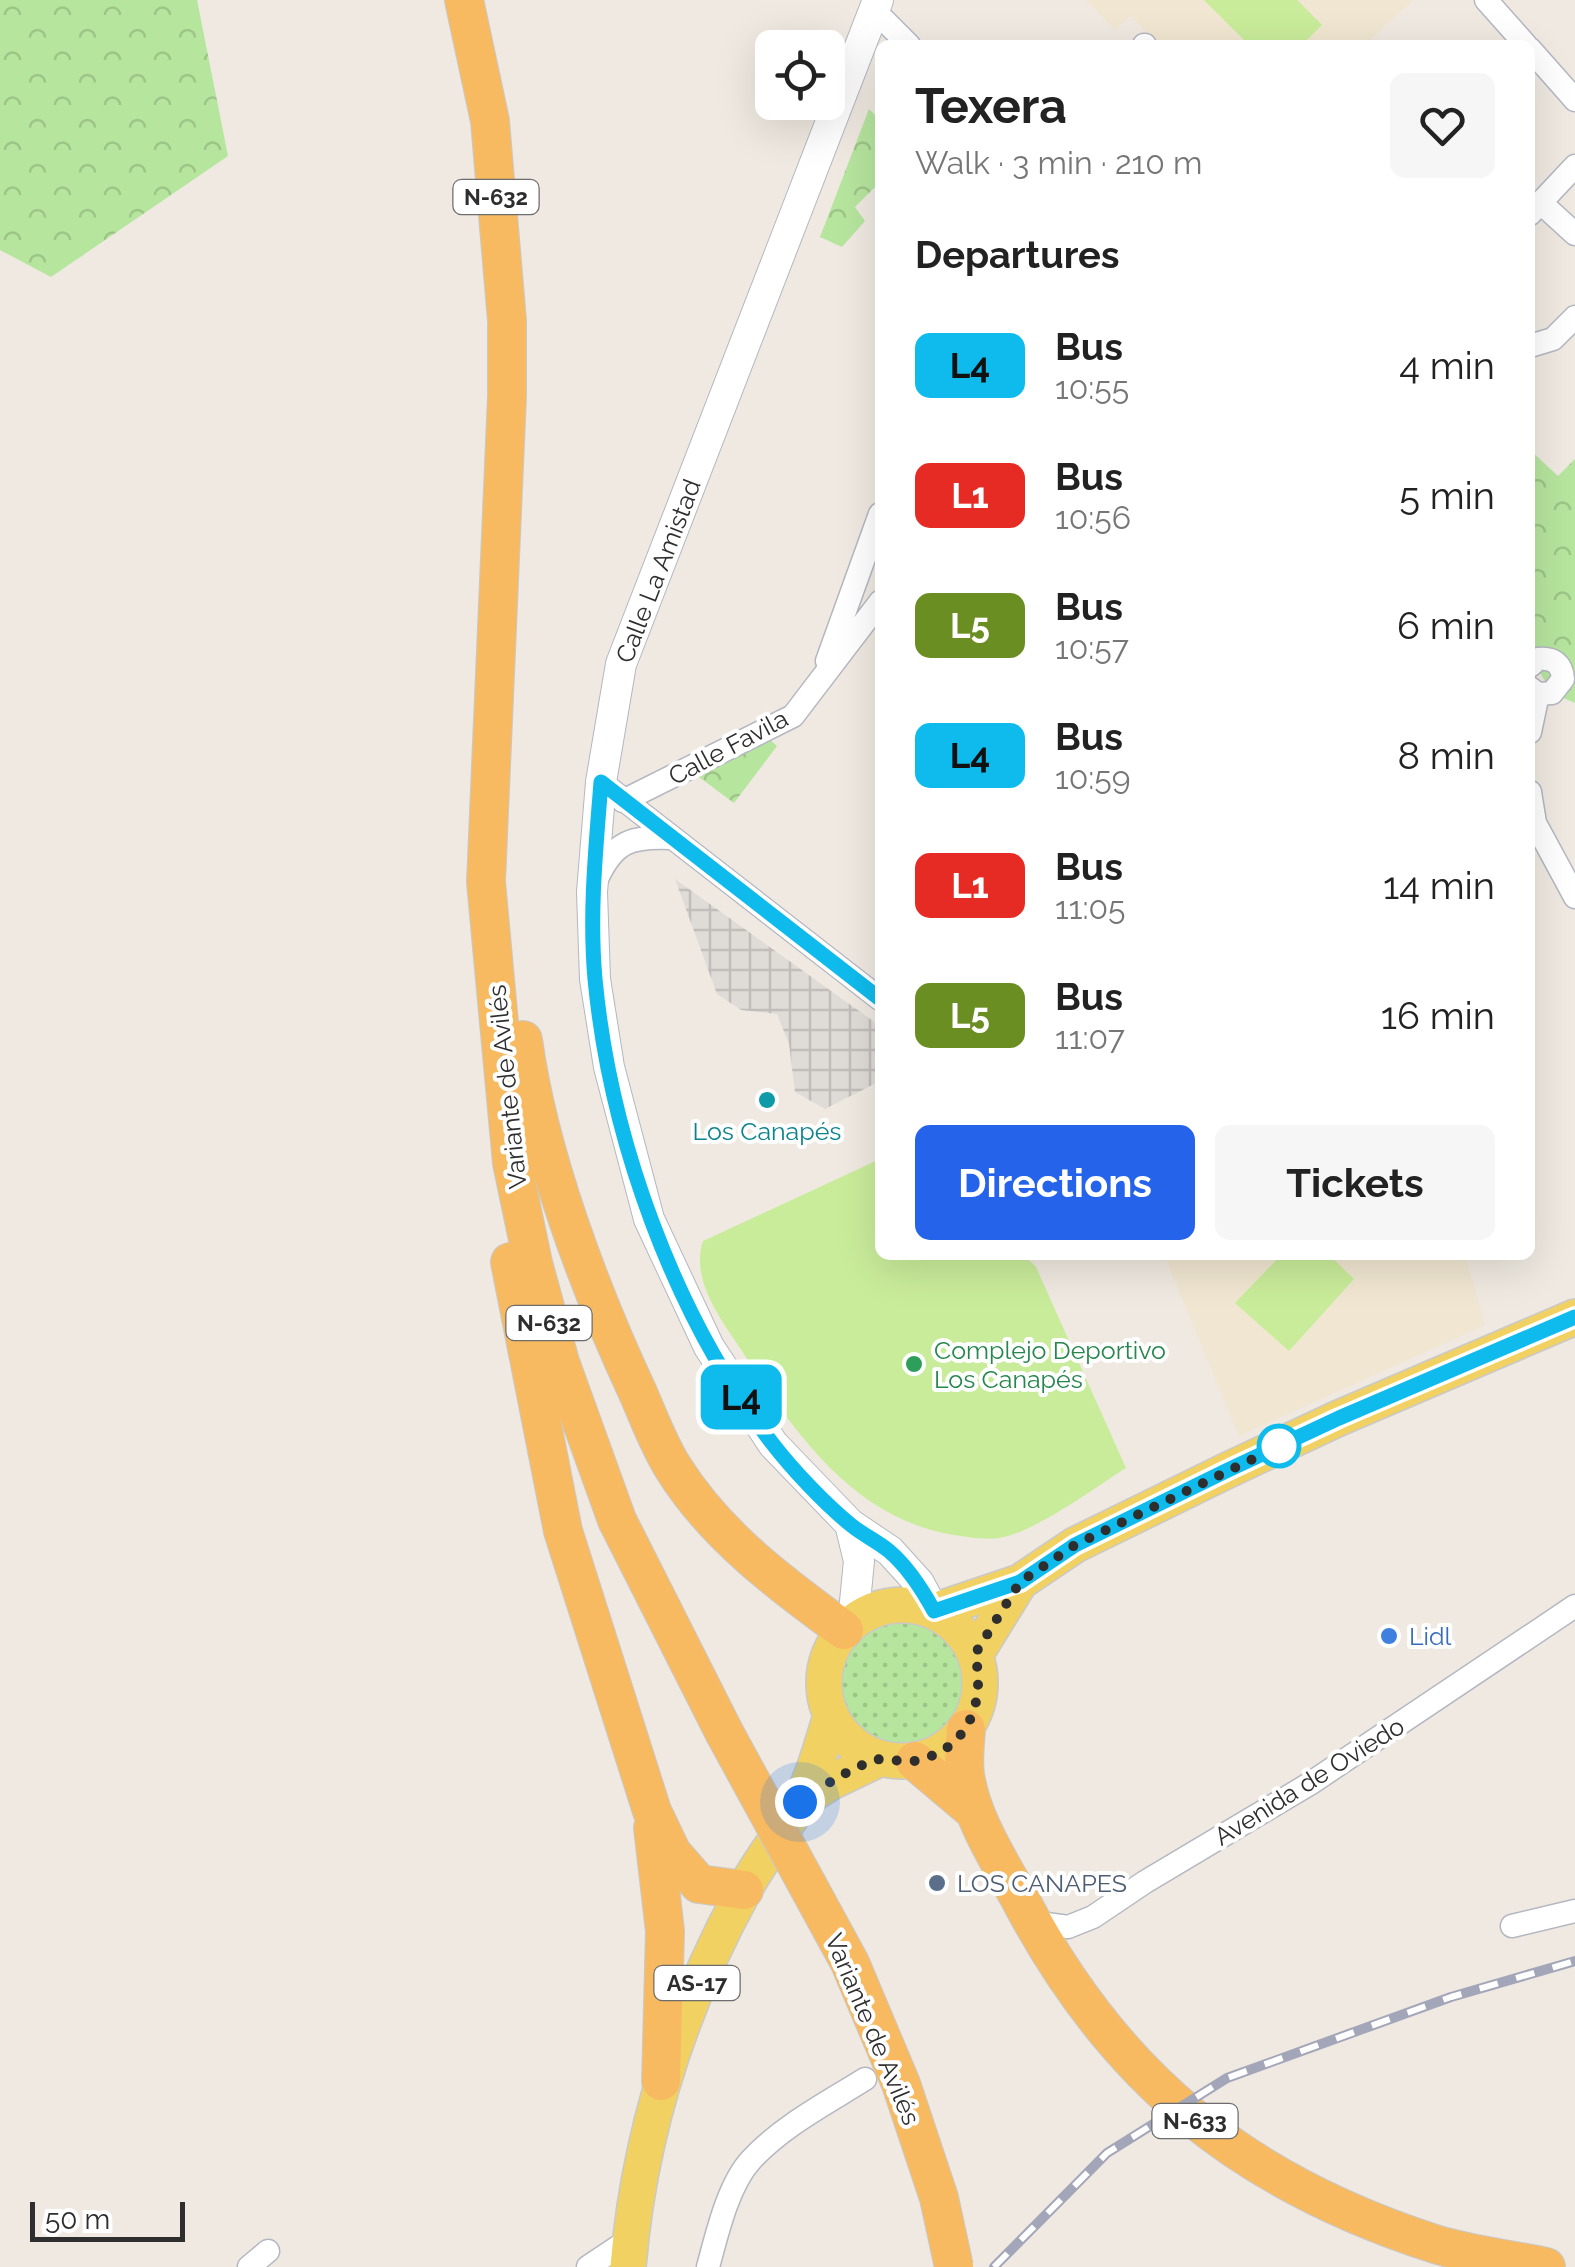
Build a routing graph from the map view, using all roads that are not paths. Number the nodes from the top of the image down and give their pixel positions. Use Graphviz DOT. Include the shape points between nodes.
graph roads {
  1 [pos="464,0"];
  2 [pos="1486,0"];
  3 [pos="876,5"];
  4 [pos="905,40"];
  5 [pos="1522,40"];
  6 [pos="1535,55"];
  7 [pos="1575,100"];
  8 [pos="1575,166"];
  9 [pos="1535,208"];
  10 [pos="1575,234"];
  11 [pos="1575,317"];
  12 [pos="1535,345"];
  13 [pos="508,396"];
  14 [pos="875,533"];
  15 [pos="875,608"];
  16 [pos="1535,664"];
  17 [pos="821,678"];
  18 [pos="1552,686"];
  19 [pos="1575,703"];
  20 [pos="1535,722"];
  21 [pos="612,791"];
  22 [pos="1535,823"];
  23 [pos="672,838"];
  24 [pos="486,882"];
  25 [pos="592,892"];
  26 [pos="1575,897"];
  27 [pos="875,995"];
  28 [pos="1575,1316"];
  29 [pos="850,1524"];
  30 [pos="1020,1582"];
  31 [pos="1575,1606"];
  32 [pos="934,1611"];
  33 [pos="849,1626"];
  34 [pos="975,1654"];
  35 [pos="831,1716"];
  36 [pos="966,1729"];
  37 [pos="897,1760"];
  38 [pos="800,1802"];
  39 [pos="973,1810"];
  40 [pos="652,1811"];
  41 [pos="744,1890"];
  42 [pos="1575,1911"];
  43 [pos="1032,1922"];
  44 [pos="1512,1926"];
  45 [pos="865,2079"];
  46 [pos="661,2080"];
  47 [pos="629,2253"];
  48 [pos="588,2267"];
  49 [pos="708,2267"];
  50 [pos="954,2267"];
  51 [pos="1546,2267"];
  1 -- 13 [label="highway, Variante de Avilés / N-632" via="490,121"];
  2 -- 5 [label="street"];
  3 -- 4 [label="street"];
  3 -- 21 [label="main road, Calle La Amistad" via="621,664"];
  6 -- 7 [label="street"];
  8 -- 9 [label="street"];
  9 -- 10 [label="street"];
  11 -- 12 [label="street" via="1553,340"];
  13 -- 24 [label="highway, Variante de Avilés / N-632"];
  13 -- 33 [label="highway" via="513,577 507,930 528,1077 604,1320 673,1468 729,1538"];
  14 -- 17 [label="street, Calle Favila"];
  15 -- 17 [label="street, Calle Favila"];
  16 -- 18 [label="street" via="1554,660"];
  17 -- 21 [label="street, Calle Favila" via="792,716"];
  18 -- 19 [label="street"];
  18 -- 20 [label="street"];
  21 -- 23 [label="street"];
  21 -- 25 [label="main road, Calle La Amistad"];
  22 -- 26 [label="street"];
  23 -- 25 [label="street" via="620,845"];
  23 -- 27 [label="street"];
  24 -- 40 [label="highway" via="486,1137 563,1531"];
  24 -- 50 [label="highway, Variante de Avilés / N-632, bridge" via="512,1163 560,1362 617,1520 850,1963 901,2084"];
  25 -- 29 [label="main road, Calle La Amistad" via="608,1067 649,1219 709,1347 773,1444"];
  28 -- 30 [label="main road" via="1228,1470 1075,1545"];
  29 -- 32 [label="main road, Calle La Amistad" via="890,1551"];
  29 -- 33 [label="main road" via="859,1561"];
  30 -- 32 [label="main road"];
  30 -- 34 [label="main road"];
  31 -- 43 [label="street, Avenida de Oviedo" via="1312,1783 1092,1918 1068,1927"];
  32 -- 33 [label="main road" via="903,1604 876,1609"];
  32 -- 34 [label="main road" via="962,1633"];
  33 -- 35 [label="main road, AS-17" via="824,1673"];
  34 -- 36 [label="main road" via="978,1703"];
  35 -- 37 [label="main road" via="861,1750"];
  35 -- 38 [label="main road, AS-17"];
  36 -- 37 [label="main road, AS-17" via="941,1752"];
  36 -- 39 [label="highway, N-633" via="964,1772"];
  37 -- 38 [label="main road, AS-17" via="830,1782"];
  37 -- 39 [label="highway, N-633"];
  38 -- 41 [label="main road, AS-17"];
  39 -- 43 [label="highway, N-633"];
  40 -- 41 [label="highway" via="672,1853 699,1884"];
  40 -- 46 [label="highway" via="665,1931"];
  41 -- 46 [label="main road, AS-17" via="698,1982"];
  42 -- 44 [label="street"];
  43 -- 51 [label="highway, N-633" via="1127,2058 1196,2122 1272,2174 1345,2212 1439,2245"];
  45 -- 49 [label="street" via="790,2126 749,2162 724,2211"];
  46 -- 47 [label="main road, AS-17"];
  47 -- 48 [label="street"];
}
